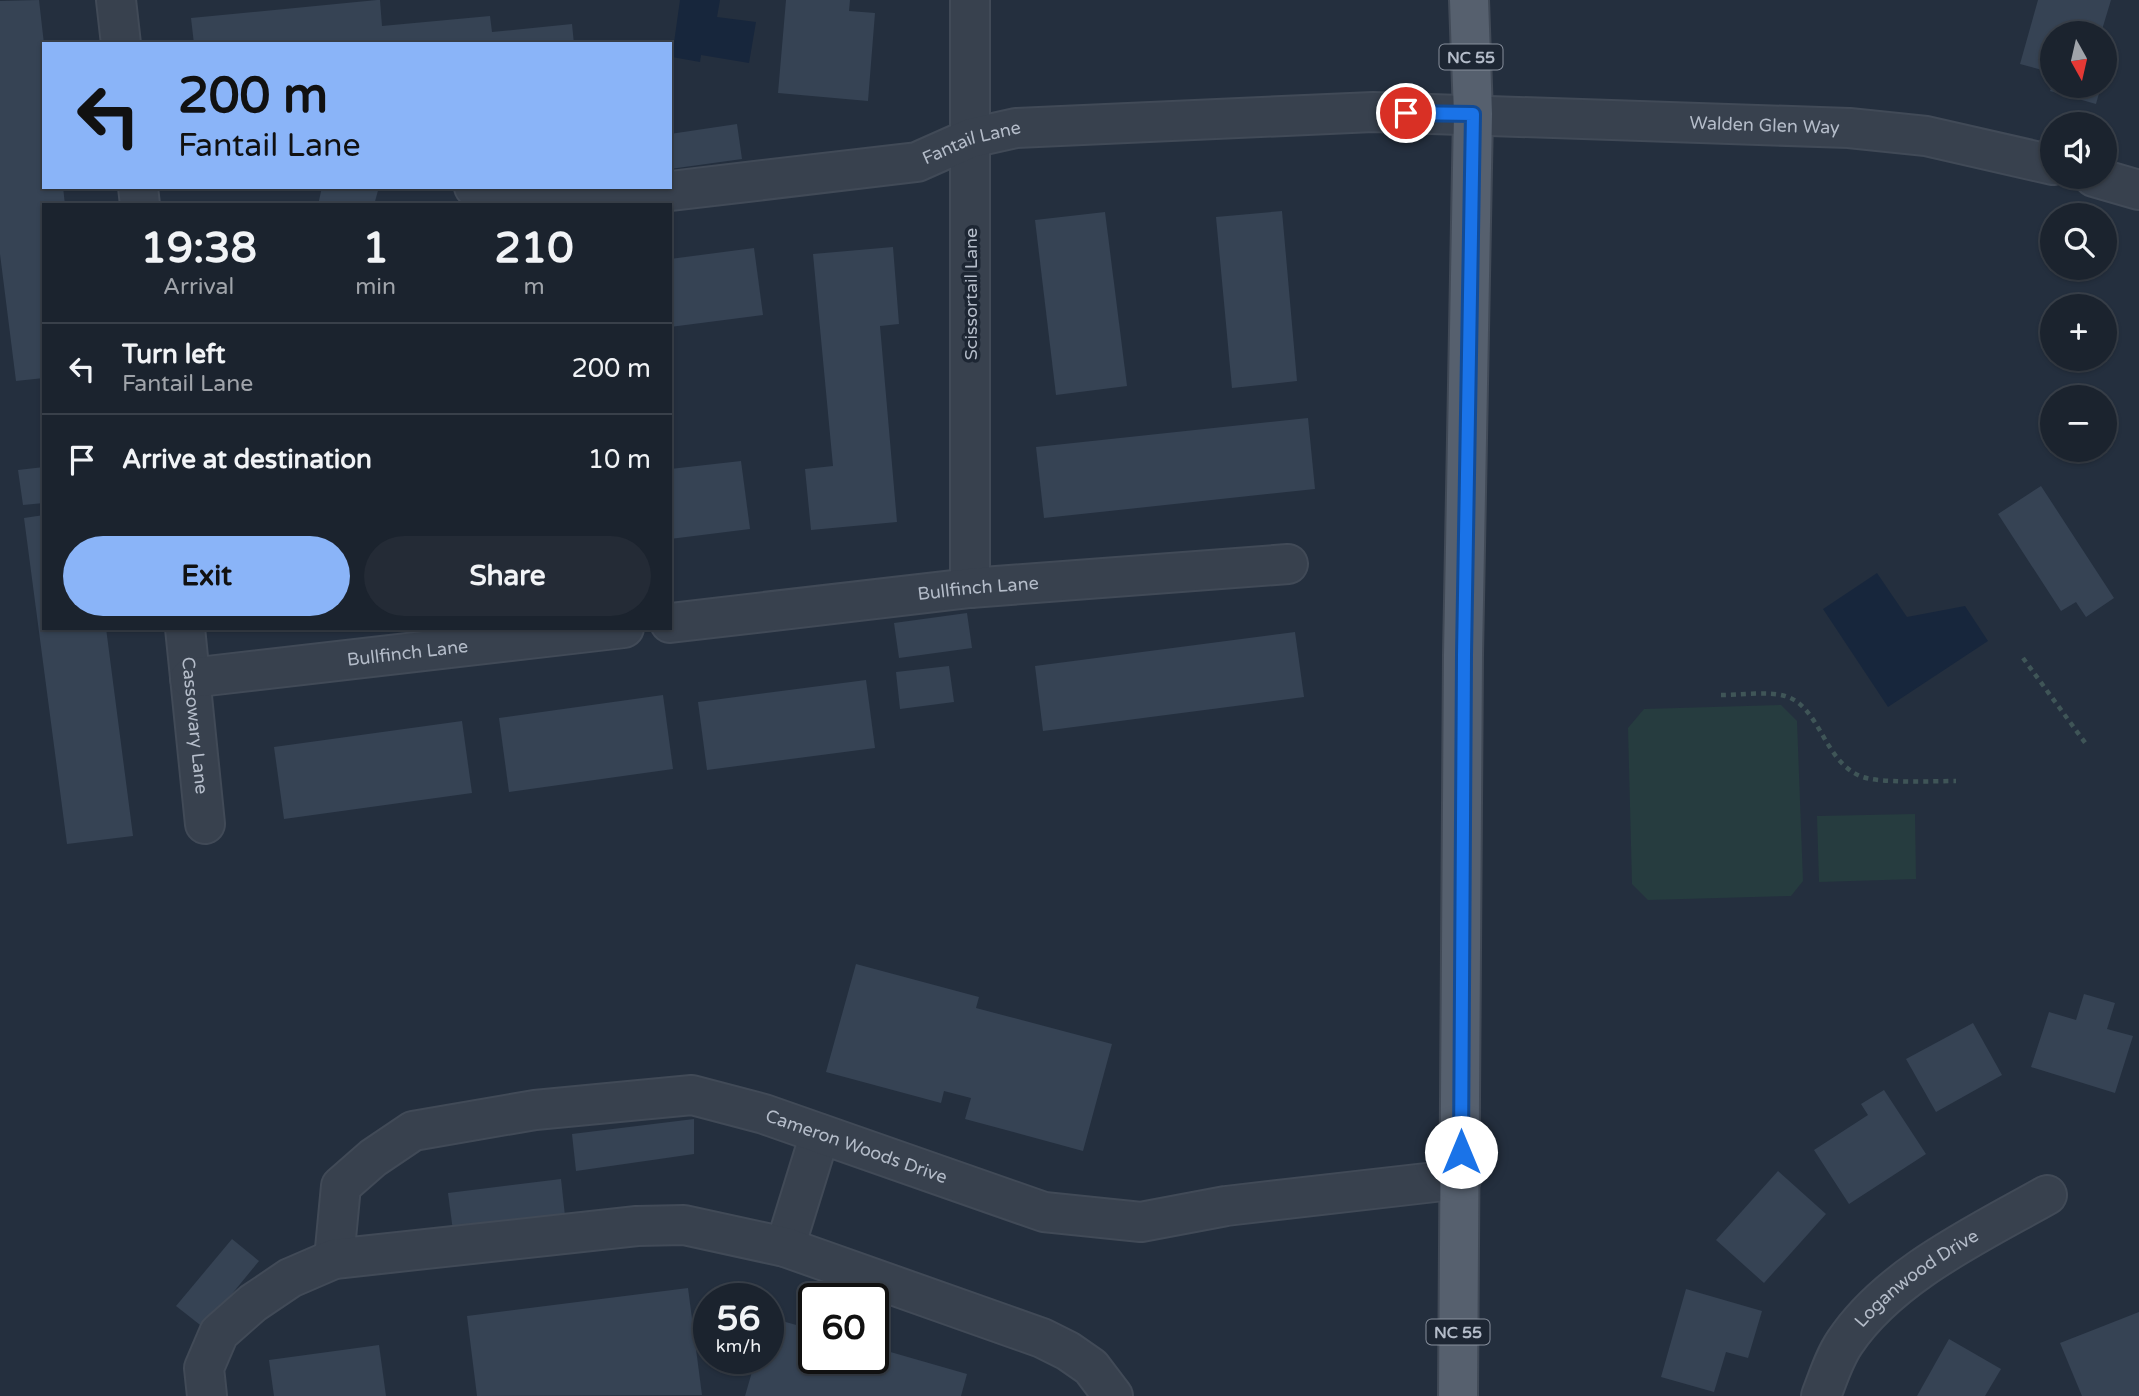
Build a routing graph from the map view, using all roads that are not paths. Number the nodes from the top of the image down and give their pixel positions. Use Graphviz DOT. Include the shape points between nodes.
graph roads {
  1 [pos="116,0"];
  2 [pos="970,0"];
  3 [pos="1469,0"];
  4 [pos="121,42"];
  5 [pos="1473,114"];
  6 [pos="971,138"];
  7 [pos="2040,162"];
  8 [pos="2117,184"];
  9 [pos="485,189"];
  10 [pos="2139,190"];
  11 [pos="1288,564"];
  12 [pos="970,589"];
  13 [pos="672,623"];
  14 [pos="185,630"];
  15 [pos="607,630"];
  16 [pos="190,678"];
  17 [pos="205,824"];
  18 [pos="820,1134"];
  19 [pos="1461,1179"];
  20 [pos="2047,1195"];
  21 [pos="785,1248"];
  22 [pos="334,1259"];
  23 [pos="207,1396"];
  24 [pos="1113,1396"];
  25 [pos="1458,1396"];
  26 [pos="1821,1396"];
  1 -- 4 [label="street"];
  2 -- 6 [label="street, Scissortail Lane"];
  3 -- 5 [label="main road, NC 55"];
  5 -- 6 [label="street, Fantail Lane" via="1373,112 1029,128"];
  5 -- 7 [label="street, Walden Glen Way" via="1849,128 1926,136"];
  5 -- 19 [label="main road, NC 55" via="1463,666"];
  6 -- 9 [label="street, Fantail Lane" via="917,162 628,195 577,197"];
  6 -- 12 [label="street, Scissortail Lane"];
  8 -- 10 [label="street"];
  11 -- 12 [label="street, Bullfinch Lane"];
  12 -- 13 [label="street, Bullfinch Lane"];
  14 -- 16 [label="street, Cassowary Lane"];
  15 -- 16 [label="street, Bullfinch Lane"];
  16 -- 17 [label="street, Cassowary Lane"];
  18 -- 19 [label="street, Cameron Woods Drive" via="1044,1212 1141,1222 1226,1206"];
  18 -- 21 [label="street"];
  18 -- 22 [label="street, Cameron Woods Drive" via="692,1095 535,1110 413,1131 341,1186"];
  19 -- 25 [label="main road, NC 55"];
  20 -- 26 [label="street, Loganwood Drive" via="1968,1240 1875,1304 1844,1343"];
  21 -- 22 [label="street" via="684,1225 637,1226"];
  21 -- 24 [label="street" via="1042,1338 1091,1367"];
  22 -- 23 [label="street" via="290,1278 219,1333 204,1368"];
}
